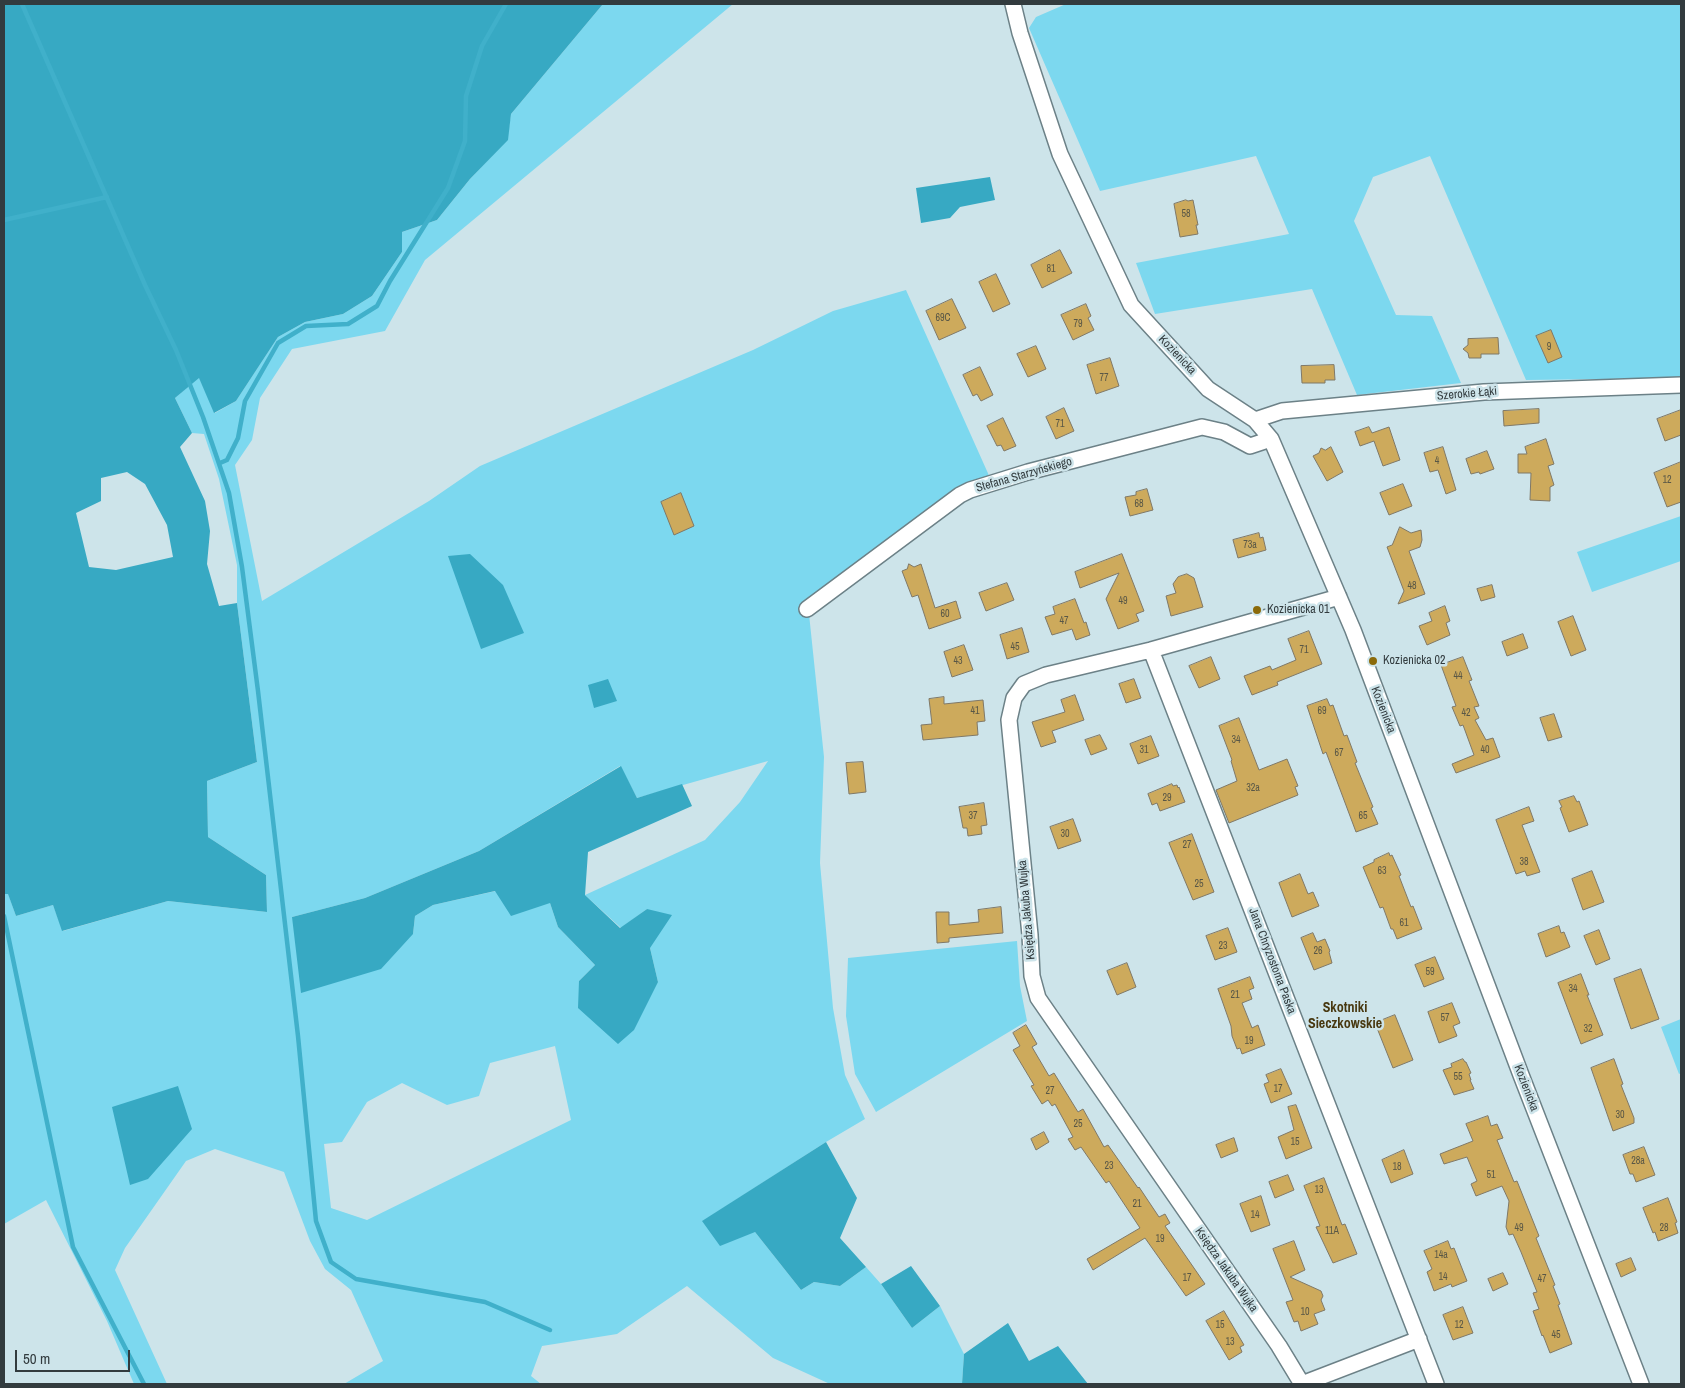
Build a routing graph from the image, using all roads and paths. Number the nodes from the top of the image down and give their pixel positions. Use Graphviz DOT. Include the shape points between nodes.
graph roads {
  1 [pos="1013,4"];
  2 [pos="1681,385"];
  3 [pos="1256,420"];
  4 [pos="1271,439"];
  5 [pos="1339,597"];
  6 [pos="807,609"];
  7 [pos="1151,650"];
  8 [pos="1419,1339"];
  9 [pos="1302,1384"];
  10 [pos="1436,1384"];
  11 [pos="1641,1384"];
  1 -- 3 [label="street, Kozienicka" via="1060,154 1131,305 1208,389"];
  2 -- 3 [label="street, Szerokie Łąki" via="1484,392 1282,411"];
  3 -- 4 [label="street, Kozienicka"];
  4 -- 5 [label="street, Kozienicka"];
  4 -- 6 [label="street, Stefana Starzyńskiego" via="1250,446 1224,432 1202,427 970,490"];
  5 -- 7 [label="street, Księdza Jakuba Wujka"];
  5 -- 11 [label="street, Kozienicka"];
  7 -- 8 [label="street, Jana Chryzostoma Paska"];
  7 -- 9 [label="street, Księdza Jakuba Wujka" via="1046,675 1024,684 1014,698 1009,720 1032,976 1038,998"];
  8 -- 9 [label="street"];
  8 -- 10 [label="street, Jana Chryzostoma Paska"];
}
